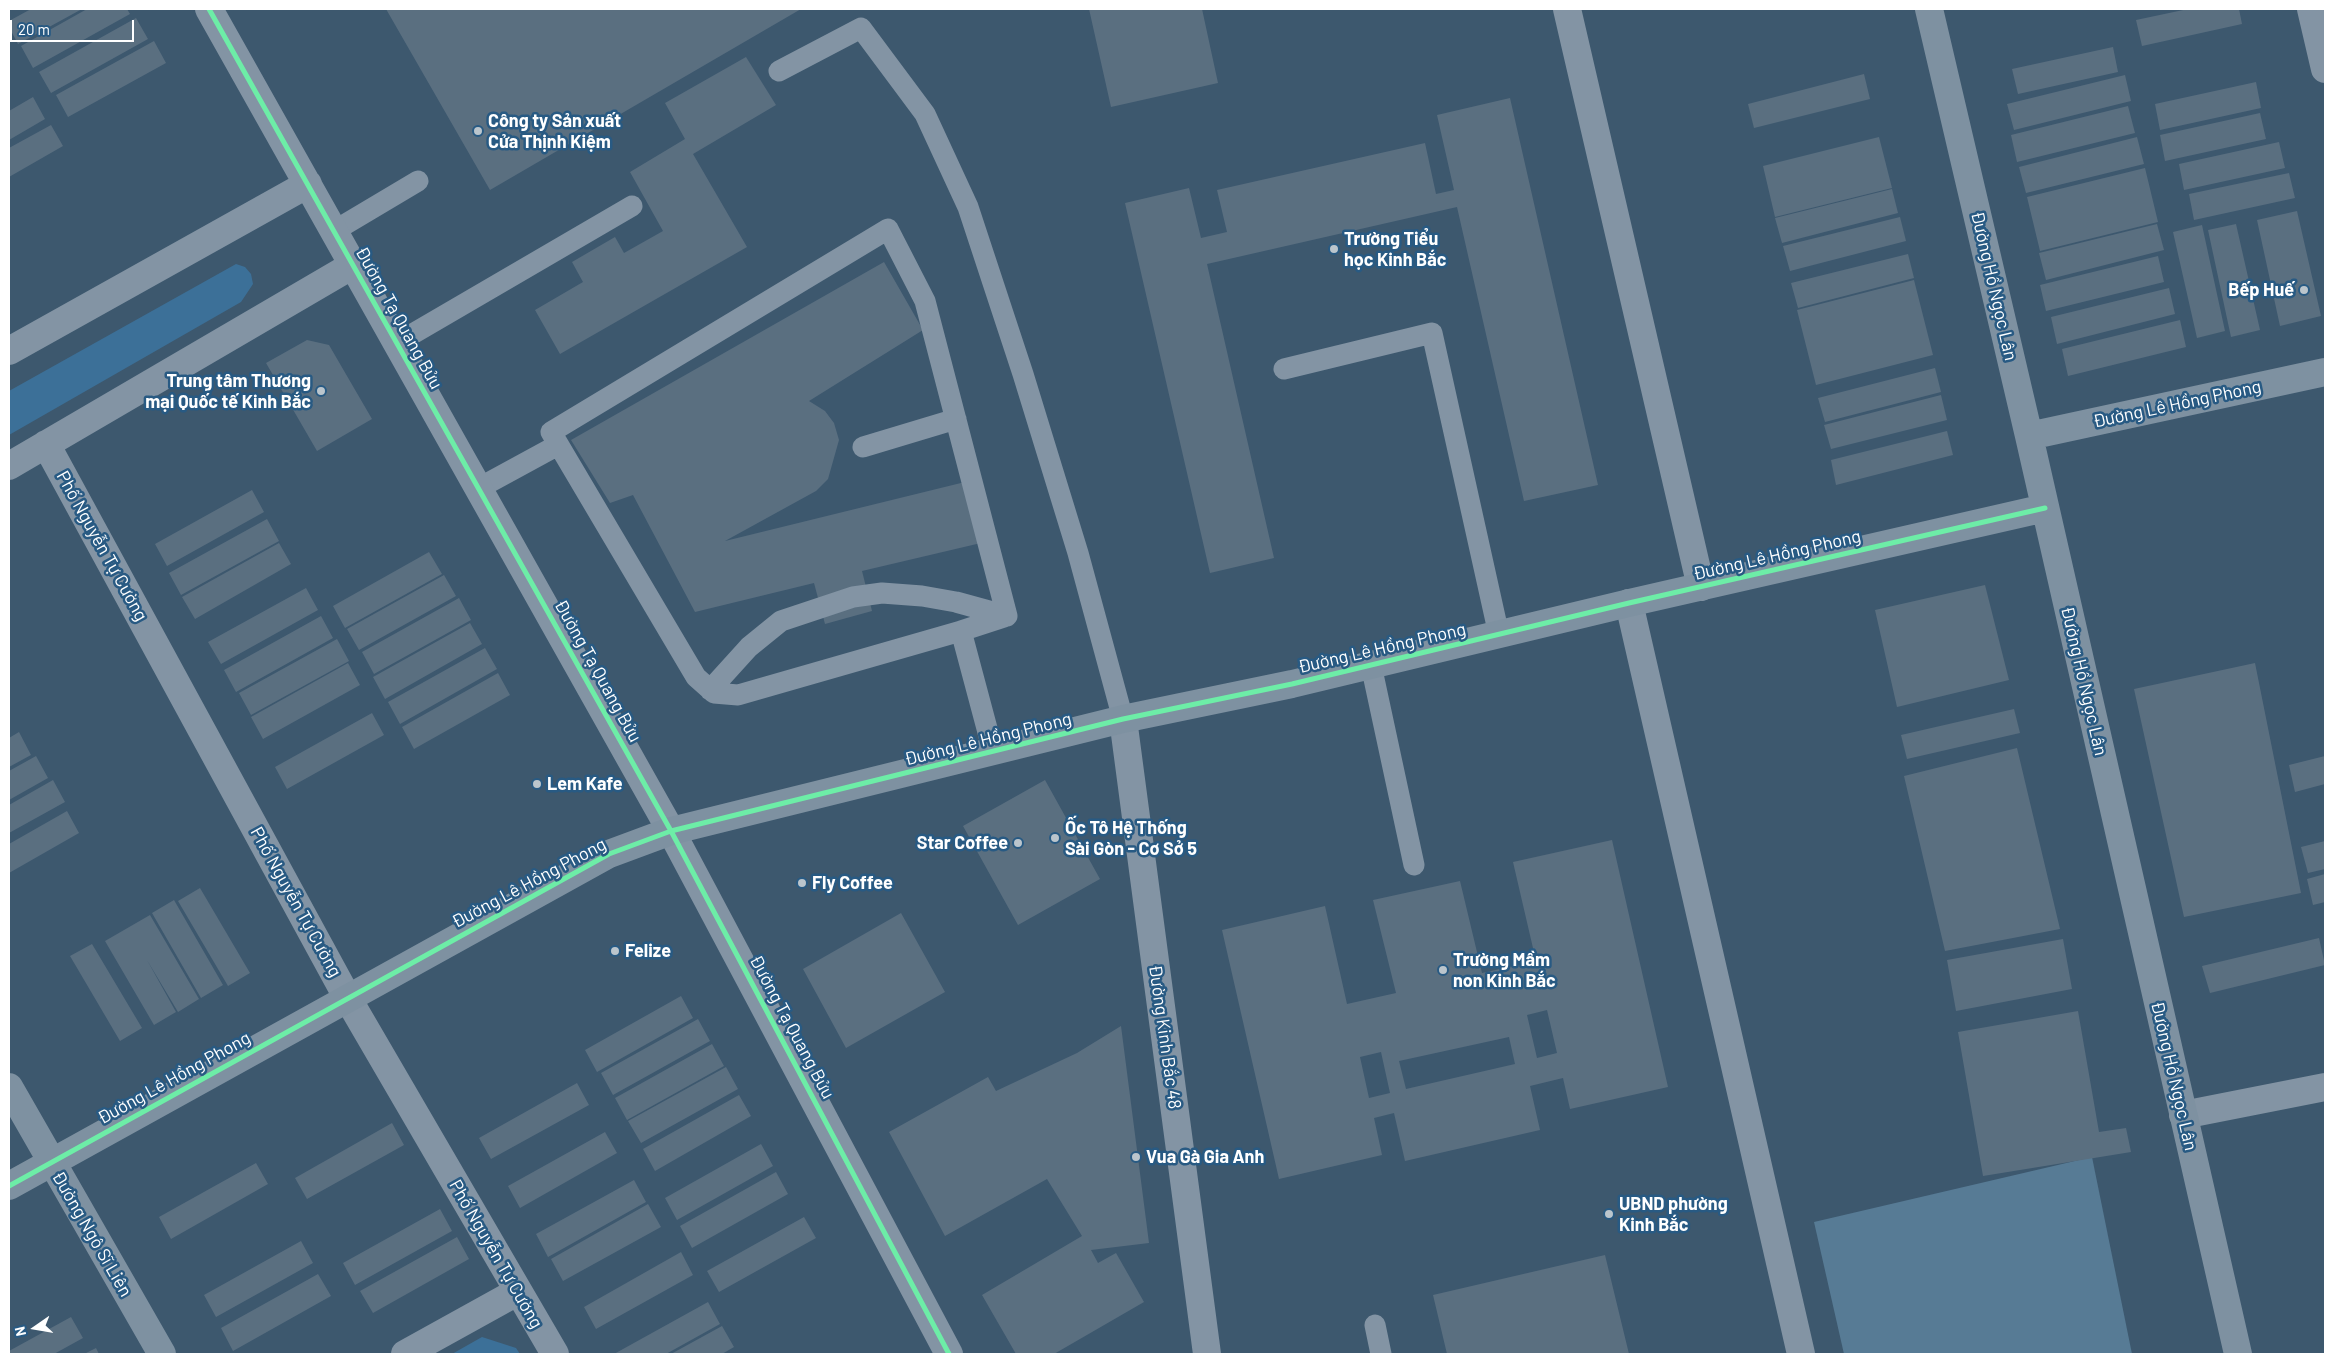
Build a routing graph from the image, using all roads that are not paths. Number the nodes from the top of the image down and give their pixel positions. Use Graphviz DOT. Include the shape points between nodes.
graph roads {
  1 [pos="209,9"];
  2 [pos="1567,9"];
  3 [pos="1929,9"];
  4 [pos="2311,9"];
  5 [pos="2325,70"];
  6 [pos="779,71"];
  7 [pos="418,182"];
  8 [pos="308,184"];
  9 [pos="632,206"];
  10 [pos="334,230"];
  11 [pos="353,265"];
  12 [pos="398,344"];
  13 [pos="9,351"];
  14 [pos="1284,369"];
  15 [pos="2325,372"];
  16 [pos="956,419"];
  17 [pos="2029,436"];
  18 [pos="46,444"];
  19 [pos="558,445"];
  20 [pos="863,447"];
  21 [pos="9,466"];
  22 [pos="479,488"];
  23 [pos="2045,508"];
  24 [pos="1701,586"];
  25 [pos="1629,603"];
  26 [pos="1008,616"];
  27 [pos="961,631"];
  28 [pos="1499,635"];
  29 [pos="1371,665"];
  30 [pos="710,690"];
  31 [pos="1123,719"];
  32 [pos="994,751"];
  33 [pos="671,831"];
  34 [pos="1414,865"];
  35 [pos="348,997"];
  36 [pos="2325,1086"];
  37 [pos="9,1087"];
  38 [pos="2183,1115"];
  39 [pos="51,1162"];
  40 [pos="9,1186"];
  41 [pos="517,1292"];
  42 [pos="1375,1325"];
  43 [pos="162,1354"];
  44 [pos="405,1354"];
  45 [pos="555,1354"];
  46 [pos="950,1354"];
  47 [pos="1207,1354"];
  48 [pos="1381,1354"];
  49 [pos="1800,1354"];
  50 [pos="2238,1354"];
  1 -- 8 [label="street, Đường Tạ Quang Bửu"];
  2 -- 24 [label="street"];
  3 -- 17 [label="street, Đường Hồ Ngọc Lân"];
  4 -- 5 [label="street"];
  6 -- 31 [label="lane" via="861,28 925,114 968,207 1020,365 1078,553"];
  7 -- 10 [label="lane"];
  8 -- 10 [label="street, Đường Tạ Quang Bửu"];
  8 -- 13 [label="street"];
  9 -- 12 [label="lane"];
  10 -- 11 [label="street, Đường Tạ Quang Bửu"];
  11 -- 12 [label="street, Đường Tạ Quang Bửu"];
  11 -- 18 [label="street"];
  12 -- 22 [label="street, Đường Tạ Quang Bửu"];
  14 -- 28 [label="lane" via="1432,333"];
  15 -- 17 [label="street, Đường Lê Hồng Phong"];
  16 -- 19 [label="lane" via="926,301 888,229 550,432"];
  16 -- 20 [label="lane"];
  16 -- 26 [label="lane"];
  17 -- 23 [label="street, Đường Hồ Ngọc Lân"];
  18 -- 21 [label="street"];
  18 -- 35 [label="street, Phố Nguyễn Tự Cường"];
  19 -- 22 [label="lane"];
  19 -- 30 [label="lane" via="696,677"];
  22 -- 33 [label="street, Đường Tạ Quang Bửu"];
  23 -- 24 [label="street, Đường Lê Hồng Phong"];
  23 -- 38 [label="street, Đường Hồ Ngọc Lân"];
  24 -- 25 [label="street, Đường Lê Hồng Phong"];
  25 -- 28 [label="street, Đường Lê Hồng Phong"];
  25 -- 49 [label="street"];
  26 -- 27 [label="lane"];
  26 -- 30 [label="lane" via="922,596 882,593 853,597 781,621 750,647"];
  27 -- 30 [label="lane" via="738,694"];
  27 -- 32 [label="lane"];
  28 -- 29 [label="street, Đường Lê Hồng Phong"];
  29 -- 31 [label="street, Đường Lê Hồng Phong"];
  29 -- 34 [label="lane"];
  31 -- 32 [label="street, Đường Lê Hồng Phong"];
  31 -- 47 [label="street, Đường Kinh Bắc 48"];
  32 -- 33 [label="street, Đường Lê Hồng Phong"];
  33 -- 35 [label="street, Đường Lê Hồng Phong" via="609,854"];
  33 -- 46 [label="street, Đường Tạ Quang Bửu"];
  35 -- 39 [label="street, Đường Lê Hồng Phong"];
  35 -- 41 [label="street, Phố Nguyễn Tự Cường"];
  36 -- 38 [label="street"];
  37 -- 39 [label="street, Đường Ngô Sĩ Liên"];
  38 -- 50 [label="street, Đường Hồ Ngọc Lân"];
  39 -- 40 [label="street, Đường Lê Hồng Phong"];
  39 -- 43 [label="street, Đường Ngô Sĩ Liên"];
  41 -- 44 [label="street"];
  41 -- 45 [label="street, Phố Nguyễn Tự Cường"];
  42 -- 48 [label="lane"];
}
